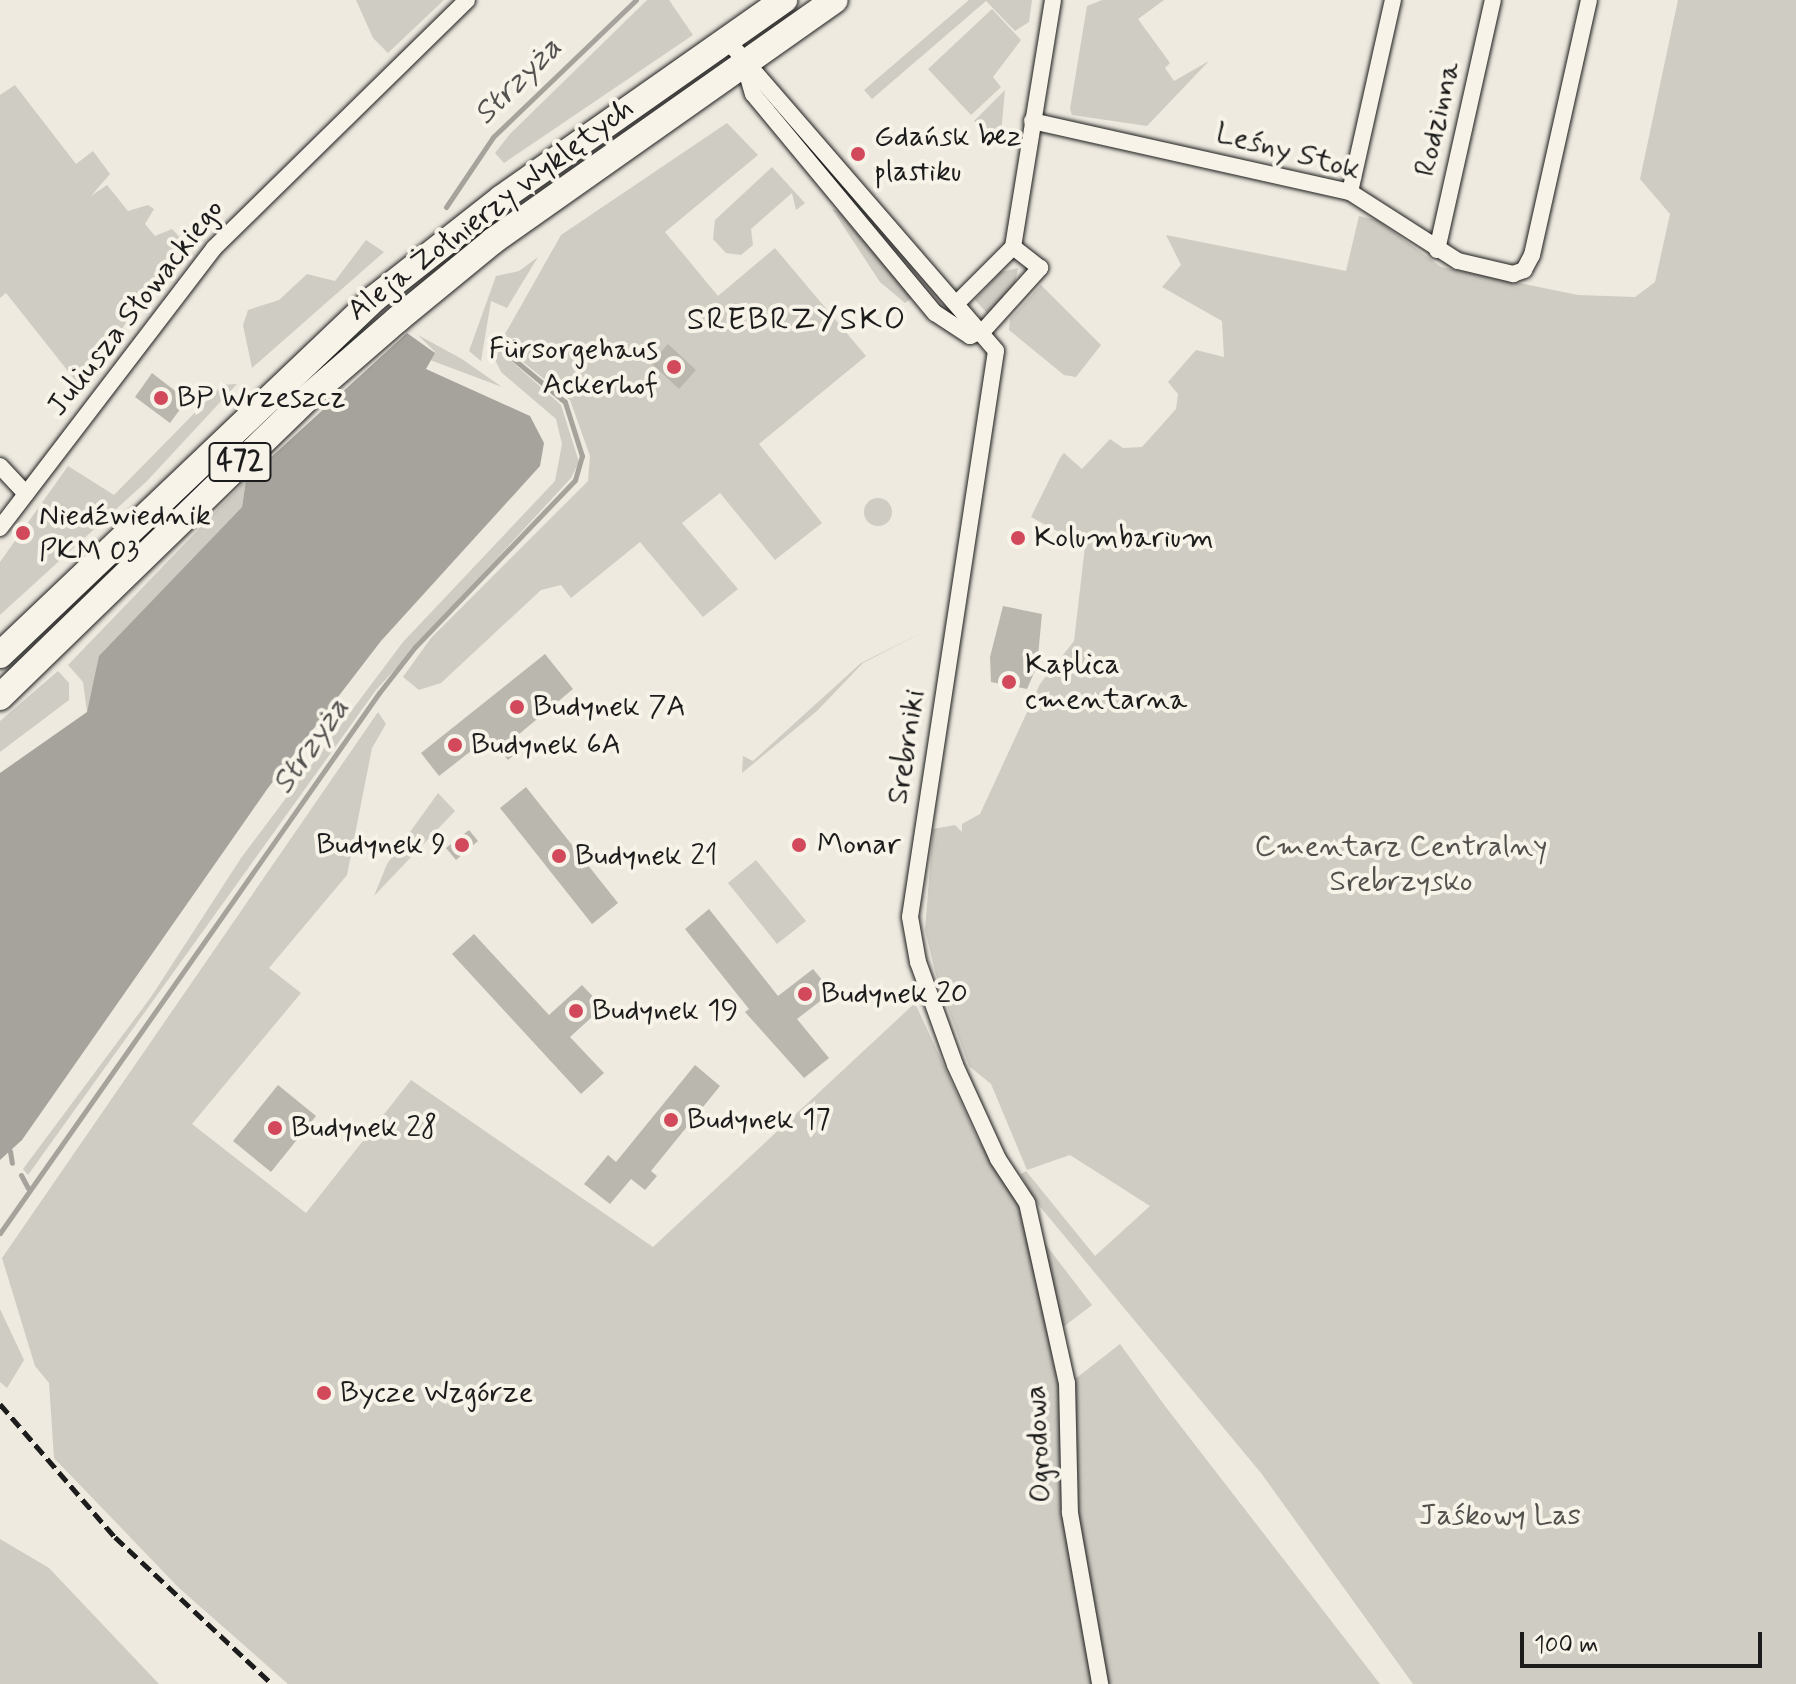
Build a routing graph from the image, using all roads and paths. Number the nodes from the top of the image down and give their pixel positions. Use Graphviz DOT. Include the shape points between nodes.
graph roads {
  1 [pos="467,0"];
  2 [pos="784,0"];
  3 [pos="835,0"];
  4 [pos="1053,0"];
  5 [pos="1393,0"];
  6 [pos="1493,0"];
  7 [pos="1589,0"];
  8 [pos="727,40"];
  9 [pos="744,63"];
  10 [pos="1032,121"];
  11 [pos="848,176"];
  12 [pos="832,189"];
  13 [pos="1350,192"];
  14 [pos="1013,247"];
  15 [pos="1437,250"];
  16 [pos="958,302"];
  17 [pos="984,330"];
  18 [pos="0,466"];
  19 [pos="26,494"];
  20 [pos="0,528"];
  21 [pos="0,655"];
  22 [pos="0,697"];
  23 [pos="1027,1203"];
  24 [pos="1100,1684"];
  1 -- 19 [label="street, Juliusza Słowackiego" via="222,239"];
  2 -- 8 [label="main road, Aleja Żołnierzy Wyklętych / 472"];
  3 -- 9 [label="main road, Aleja Żołnierzy Wyklętych / 472"];
  4 -- 10 [label="street"];
  5 -- 13 [label="street"];
  6 -- 15 [label="street, Rodzinna"];
  7 -- 15 [label="street, Leśny Stok" via="1524,270 1513,274 1458,261"];
  8 -- 9 [label="street, Srebrniki"];
  8 -- 21 [label="main road, Aleja Żołnierzy Wyklętych / 472" via="502,198 375,298 271,390"];
  9 -- 11 [label="street, Srebrniki" via="769,81"];
  9 -- 12 [label="street, Srebrniki" via="753,94"];
  9 -- 22 [label="main road, Aleja Żołnierzy Wyklętych / 472" via="493,241 353,356"];
  10 -- 13 [label="street, Leśny Stok"];
  10 -- 14 [label="street"];
  11 -- 12 [label="street"];
  11 -- 16 [label="street, Srebrniki"];
  12 -- 17 [label="street, Srebrniki" via="935,313 970,336"];
  13 -- 15 [label="street, Leśny Stok"];
  14 -- 16 [label="street"];
  14 -- 17 [label="street" via="1040,268"];
  16 -- 17 [label="street, Srebrniki"];
  17 -- 23 [label="street, Srebrniki" via="996,351 993,378 910,917 918,962 955,1065 998,1159"];
  18 -- 19 [label="street"];
  19 -- 20 [label="street, Juliusza Słowackiego"];
  23 -- 24 [label="street, Ogrodowa" via="1067,1383 1070,1513"];
}
